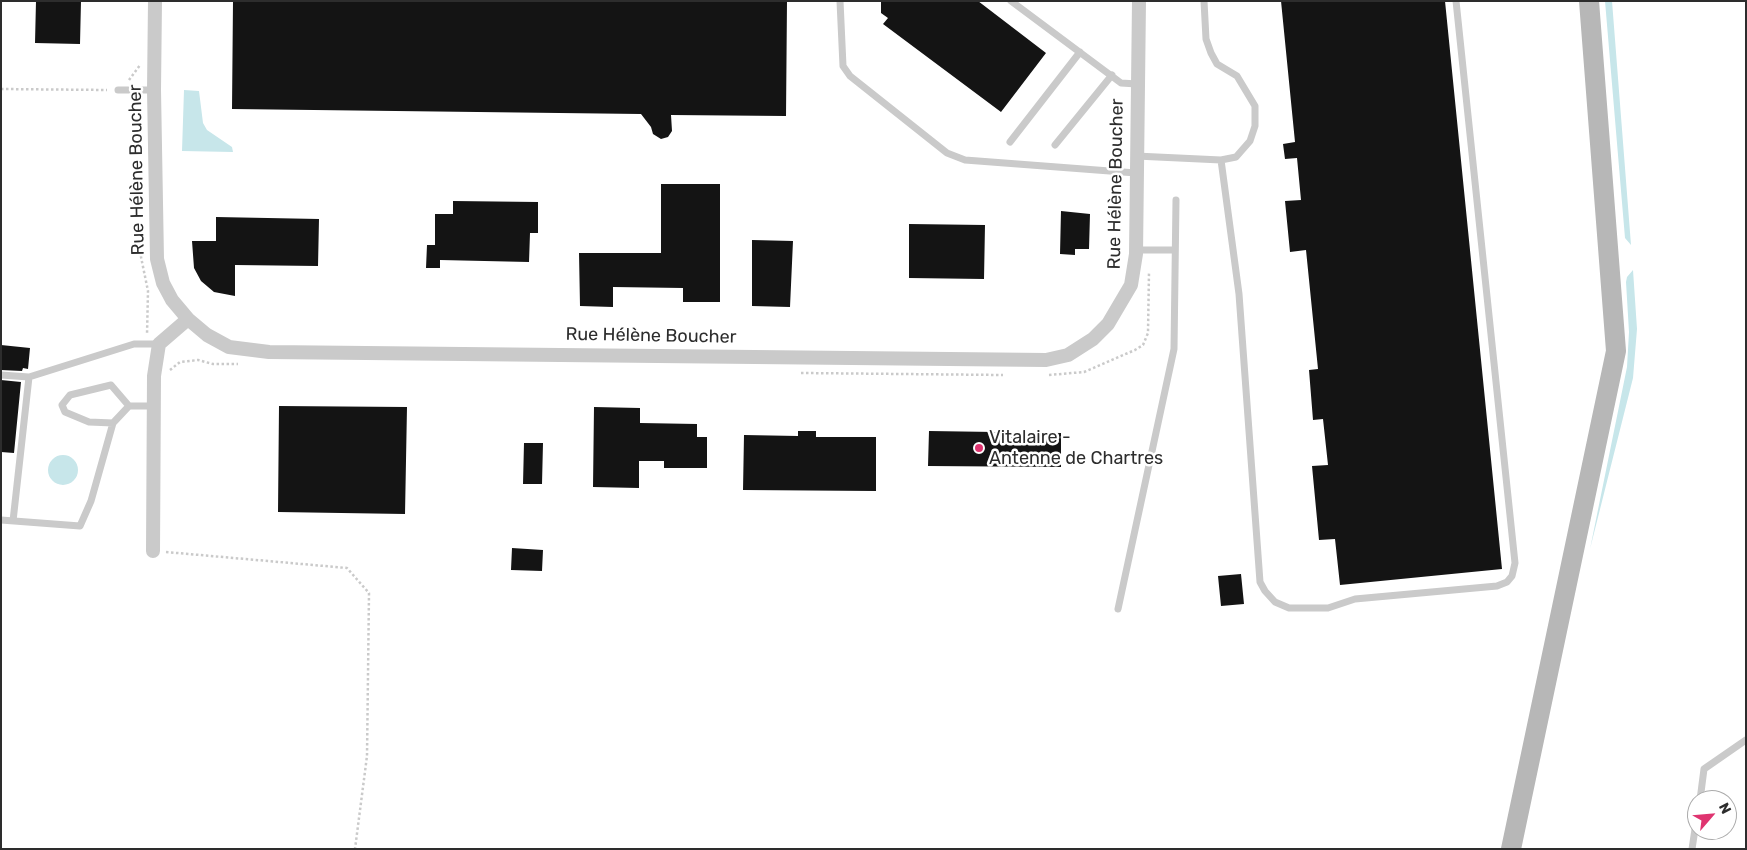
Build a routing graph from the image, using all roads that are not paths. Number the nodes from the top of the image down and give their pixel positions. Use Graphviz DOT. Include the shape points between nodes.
graph roads {
  1 [pos="156,1"];
  2 [pos="840,1"];
  3 [pos="1011,1"];
  4 [pos="1139,1"];
  5 [pos="1204,1"];
  6 [pos="1456,1"];
  7 [pos="1589,1"];
  8 [pos="1080,52"];
  9 [pos="1112,75"];
  10 [pos="1137,84"];
  11 [pos="118,90"];
  12 [pos="154,90"];
  13 [pos="1010,142"];
  14 [pos="1055,145"];
  15 [pos="1136,156"];
  16 [pos="1221,160"];
  17 [pos="1136,173"];
  18 [pos="1176,200"];
  19 [pos="1142,250"];
  20 [pos="1175,250"];
  21 [pos="188,319"];
  22 [pos="159,344"];
  23 [pos="1,375"];
  24 [pos="30,377"];
  25 [pos="129,406"];
  26 [pos="154,406"];
  27 [pos="113,423"];
  28 [pos="1,520"];
  29 [pos="13,521"];
  30 [pos="153,551"];
  31 [pos="1118,609"];
  32 [pos="1746,740"];
  33 [pos="1701,790"];
  34 [pos="1511,849"];
  1 -- 12 [label="street, Rue Hélène Boucher"];
  2 -- 17 [label="lane" via="843,66 850,76 947,154 965,160"];
  3 -- 8 [label="lane"];
  4 -- 10 [label="street, Rue Hélène Boucher"];
  5 -- 16 [label="lane" via="1206,38 1211,53 1217,64 1237,76 1255,106 1255,126 1250,142 1236,157"];
  6 -- 16 [label="lane" via="1515,563 1507,582 1498,586 1355,599 1328,608 1289,608 1275,602 1265,591 1260,582 1239,294"];
  7 -- 34 [label="main road" via="1616,351"];
  8 -- 9 [label="lane"];
  8 -- 13 [label="lane"];
  9 -- 10 [label="lane" via="1122,83"];
  9 -- 14 [label="lane"];
  10 -- 15 [label="street, Rue Hélène Boucher"];
  11 -- 12 [label="lane"];
  12 -- 21 [label="street, Rue Hélène Boucher" via="156,259 172,300"];
  15 -- 16 [label="lane"];
  15 -- 17 [label="street, Rue Hélène Boucher"];
  17 -- 19 [label="street, Rue Hélène Boucher"];
  18 -- 20 [label="lane"];
  19 -- 20 [label="lane"];
  19 -- 21 [label="street, Rue Hélène Boucher" via="1131,285 1108,324 1093,339 1068,355 1046,360 269,352 229,347"];
  20 -- 31 [label="lane" via="1174,349"];
  21 -- 22 [label="street"];
  22 -- 24 [label="lane" via="134,344"];
  22 -- 26 [label="street"];
  23 -- 24 [label="lane"];
  24 -- 29 [label="lane"];
  25 -- 26 [label="lane"];
  25 -- 27 [label="lane"];
  25 -- 27 [label="lane" via="111,385 70,395 62,405 65,412 89,422"];
  26 -- 30 [label="street"];
  27 -- 29 [label="lane" via="91,501 80,526"];
  28 -- 29 [label="lane"];
  32 -- 33 [label="lane" via="1704,769"];
}
